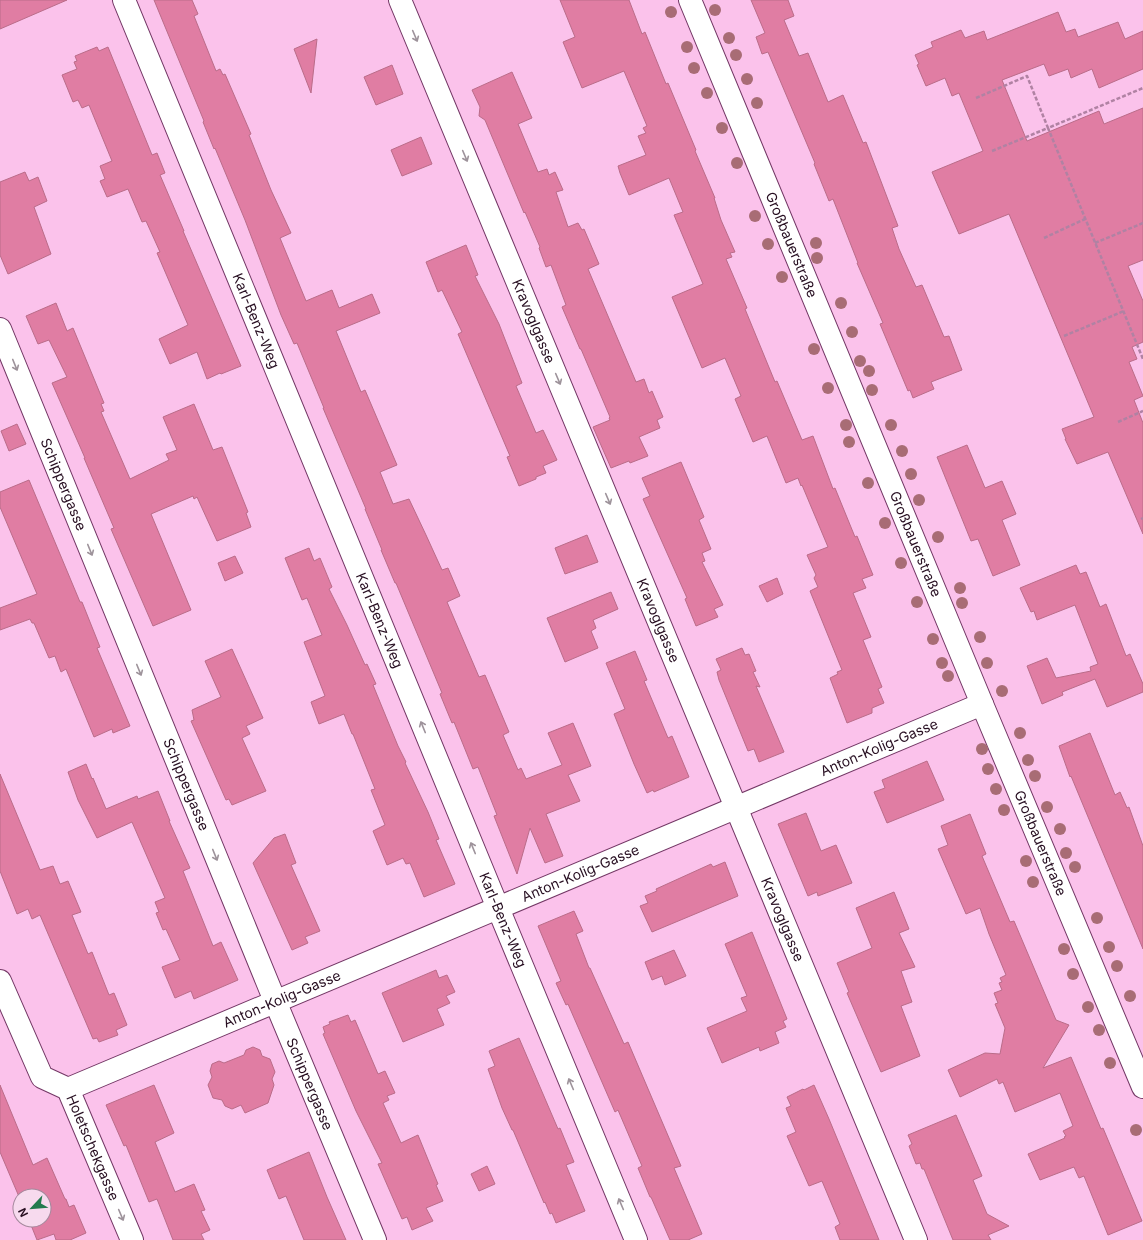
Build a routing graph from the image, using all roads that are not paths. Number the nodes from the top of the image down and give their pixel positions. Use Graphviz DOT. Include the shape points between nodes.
graph roads {
  1 [pos="124,0"];
  2 [pos="400,0"];
  3 [pos="690,0"];
  4 [pos="0,329"];
  5 [pos="982,704"];
  6 [pos="736,807"];
  7 [pos="498,908"];
  8 [pos="0,981"];
  9 [pos="275,1001"];
  10 [pos="1143,1087"];
  11 [pos="68,1089"];
  12 [pos="132,1240"];
  13 [pos="375,1240"];
  14 [pos="636,1240"];
  15 [pos="916,1240"];
  7 -- 1 [label="street, Karl-Benz-Weg, one-way"];
  2 -- 6 [label="street, Kravoglgasse, one-way"];
  3 -- 5 [label="street, Großbauerstraße"];
  4 -- 9 [label="street, Schippergasse, one-way"];
  5 -- 6 [label="street, Anton-Kolig-Gasse"];
  5 -- 10 [label="street, Großbauerstraße"];
  6 -- 7 [label="street, Anton-Kolig-Gasse"];
  6 -- 15 [label="street, Kravoglgasse"];
  7 -- 9 [label="street, Anton-Kolig-Gasse"];
  14 -- 7 [label="street, Karl-Benz-Weg, one-way"];
  8 -- 11 [label="street, Holetschekgasse" via="42,1077"];
  9 -- 11 [label="street, Anton-Kolig-Gasse"];
  9 -- 13 [label="street, Schippergasse"];
  11 -- 12 [label="street, Holetschekgasse, one-way"];
}
